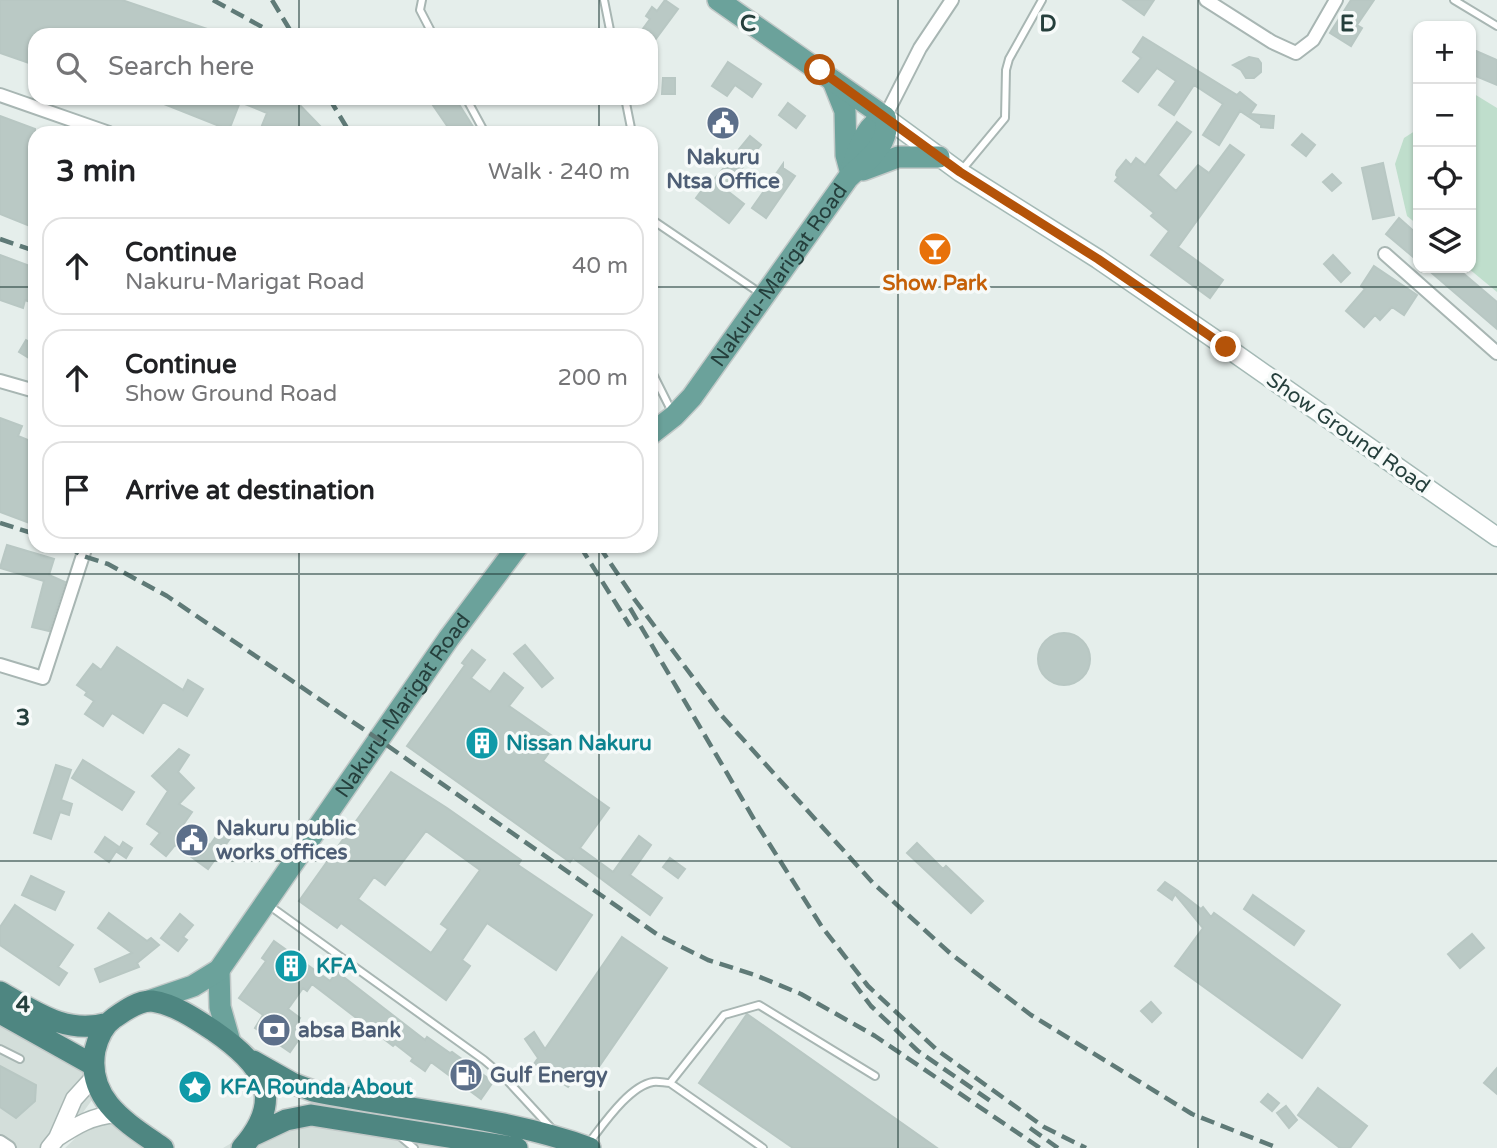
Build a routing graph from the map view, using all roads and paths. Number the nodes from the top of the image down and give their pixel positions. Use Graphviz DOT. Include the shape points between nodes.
graph roads {
  1 [pos="422,0"];
  2 [pos="604,0"];
  3 [pos="718,0"];
  4 [pos="952,0"];
  5 [pos="1042,0"];
  6 [pos="1206,0"];
  7 [pos="1336,0"];
  8 [pos="1454,0"];
  9 [pos="1497,26"];
  10 [pos="429,28"];
  11 [pos="610,28"];
  12 [pos="832,79"];
  13 [pos="0,95"];
  14 [pos="28,105"];
  15 [pos="29,105"];
  16 [pos="470,105"];
  17 [pos="626,105"];
  18 [pos="885,117"];
  19 [pos="89,126"];
  20 [pos="481,126"];
  21 [pos="631,126"];
  22 [pos="939,157"];
  23 [pos="960,172"];
  24 [pos="850,174"];
  25 [pos="658,224"];
  26 [pos="1385,254"];
  27 [pos="764,296"];
  28 [pos="1497,353"];
  29 [pos="0,381"];
  30 [pos="658,384"];
  31 [pos="28,389"];
  32 [pos="674,415"];
  33 [pos="658,428"];
  34 [pos="1497,537"];
  35 [pos="83,553"];
  36 [pos="514,553"];
  37 [pos="0,666"];
  38 [pos="266,903"];
  39 [pos="219,970"];
  40 [pos="0,992"];
  41 [pos="149,1001"];
  42 [pos="0,1013"];
  43 [pos="108,1023"];
  44 [pos="230,1042"];
  45 [pos="0,1049"];
  46 [pos="248,1058"];
  47 [pos="19,1059"];
  48 [pos="93,1071"];
  49 [pos="875,1076"];
  50 [pos="670,1083"];
  51 [pos="116,1114"];
  52 [pos="389,1126"];
  53 [pos="559,1137"];
  54 [pos="0,1142"];
  55 [pos="247,1142"];
  56 [pos="53,1143"];
  57 [pos="588,1147"];
  58 [pos="9,1148"];
  59 [pos="163,1148"];
  60 [pos="414,1148"];
  61 [pos="517,1148"];
  62 [pos="763,1148"];
  1 -- 10 [label="lane" via="420,10"];
  2 -- 11 [label="lane"];
  3 -- 12 [label="main road"];
  4 -- 18 [label="street" via="920,48"];
  5 -- 23 [label="lane" via="1009,58 1005,118"];
  6 -- 7 [label="street" via="1296,53 1313,40"];
  8 -- 9 [label="lane"];
  12 -- 18 [label="main road"];
  12 -- 24 [label="main road" via="845,111"];
  13 -- 14 [label="street"];
  15 -- 19 [label="street"];
  16 -- 20 [label="lane"];
  17 -- 21 [label="lane"];
  18 -- 22 [label="main road, Show Ground Road"];
  18 -- 24 [label="main road, Nakuru-Marigat Road" via="887,131 880,146"];
  22 -- 23 [label="main road, Show Ground Road"];
  22 -- 24 [label="main road" via="898,157"];
  23 -- 34 [label="main road, Show Ground Road" via="1119,274"];
  24 -- 27 [label="main road, Nakuru-Marigat Road"];
  25 -- 27 [label="lane"];
  26 -- 28 [label="street"];
  27 -- 32 [label="main road, Nakuru-Marigat Road"];
  29 -- 31 [label="street"];
  30 -- 32 [label="lane"];
  32 -- 33 [label="main road, Nakuru-Marigat Road"];
  35 -- 37 [label="street" via="43,678"];
  36 -- 38 [label="main road, Nakuru-Marigat Road" via="441,649"];
  38 -- 39 [label="main road, Nakuru-Marigat Road"];
  38 -- 53 [label="lane" via="484,1060"];
  39 -- 41 [label="main road" via="194,986"];
  39 -- 44 [label="main road" via="220,1007"];
  40 -- 43 [label="highway" via="77,1028"];
  41 -- 43 [label="highway" via="128,1008"];
  41 -- 44 [label="highway" via="169,1005"];
  42 -- 48 [label="highway"];
  43 -- 48 [label="highway" via="97,1042"];
  44 -- 46 [label="highway"];
  45 -- 47 [label="lane"];
  46 -- 53 [label="highway" via="313,1091"];
  46 -- 55 [label="highway" via="264,1084 266,1103"];
  48 -- 51 [label="highway" via="105,1101"];
  48 -- 56 [label="street"];
  49 -- 50 [label="lane" via="760,1005 724,1015"];
  50 -- 57 [label="lane" via="654,1081 639,1088 613,1112"];
  50 -- 62 [label="lane"];
  51 -- 56 [label="street" via="82,1122"];
  51 -- 59 [label="highway"];
  52 -- 55 [label="highway" via="311,1115 286,1120"];
  52 -- 60 [label="lane"];
  52 -- 61 [label="highway"];
  53 -- 57 [label="highway"];
  54 -- 58 [label="street"];
}
